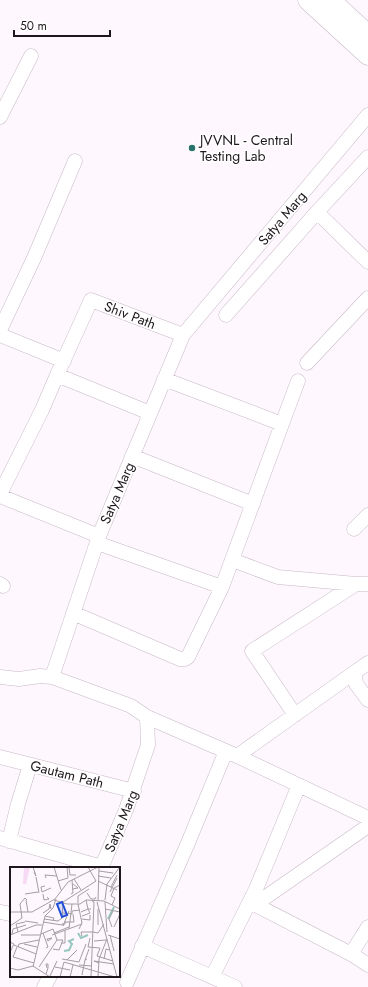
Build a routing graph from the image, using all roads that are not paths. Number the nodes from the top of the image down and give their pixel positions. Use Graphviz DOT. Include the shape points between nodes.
graph roads {
  1 [pos="308,0"];
  2 [pos="330,0"];
  3 [pos="349,0"];
  4 [pos="368,18"];
  5 [pos="368,35"];
  6 [pos="368,55"];
  7 [pos="31,56"];
  8 [pos="368,115"];
  9 [pos="0,117"];
  10 [pos="368,157"];
  11 [pos="75,161"];
  12 [pos="317,212"];
  13 [pos="368,262"];
  14 [pos="368,298"];
  15 [pos="226,315"];
  16 [pos="0,330"];
  17 [pos="0,335"];
  18 [pos="183,335"];
  19 [pos="64,361"];
  20 [pos="307,363"];
  21 [pos="57,375"];
  22 [pos="164,379"];
  23 [pos="298,381"];
  24 [pos="150,413"];
  25 [pos="282,424"];
  26 [pos="132,456"];
  27 [pos="0,495"];
  28 [pos="253,504"];
  29 [pos="368,515"];
  30 [pos="354,529"];
  31 [pos="98,540"];
  32 [pos="232,560"];
  33 [pos="362,584"];
  34 [pos="222,586"];
  35 [pos="73,613"];
  36 [pos="368,663"];
  37 [pos="355,672"];
  38 [pos="0,677"];
  39 [pos="52,677"];
  40 [pos="368,700"];
  41 [pos="295,715"];
  42 [pos="147,717"];
  43 [pos="232,753"];
  44 [pos="0,757"];
  45 [pos="30,765"];
  46 [pos="299,785"];
  47 [pos="134,791"];
  48 [pos="368,818"];
  49 [pos="368,826"];
  50 [pos="5,839"];
  51 [pos="102,867"];
  52 [pos="250,902"];
  53 [pos="0,912"];
  54 [pos="10,914"];
  55 [pos="368,927"];
  56 [pos="142,946"];
  57 [pos="351,954"];
  58 [pos="368,965"];
  59 [pos="49,977"];
  60 [pos="212,977"];
  61 [pos="126,982"];
  62 [pos="44,987"];
  63 [pos="235,987"];
  1 -- 6 [label="main road"];
  2 -- 5 [label="main road"];
  3 -- 4 [label="main road"];
  7 -- 9 [label="street"];
  8 -- 18 [label="street, Satya Marg"];
  10 -- 12 [label="street"];
  11 -- 16 [label="street"];
  12 -- 13 [label="street"];
  12 -- 15 [label="street"];
  14 -- 20 [label="street"];
  17 -- 19 [label="street"];
  18 -- 19 [label="street, Shiv Path" via="91,300"];
  18 -- 22 [label="street, Satya Marg"];
  19 -- 21 [label="street"];
  21 -- 24 [label="street"];
  21 -- 27 [label="street"];
  22 -- 24 [label="street, Satya Marg"];
  22 -- 25 [label="street"];
  23 -- 25 [label="street"];
  24 -- 26 [label="street, Satya Marg"];
  25 -- 28 [label="street"];
  26 -- 28 [label="street"];
  26 -- 31 [label="street, Satya Marg"];
  27 -- 31 [label="street"];
  28 -- 32 [label="street"];
  29 -- 30 [label="street"];
  31 -- 34 [label="street"];
  31 -- 35 [label="street, Satya Marg"];
  32 -- 33 [label="street" via="278,577"];
  32 -- 34 [label="street"];
  33 -- 41 [label="street" via="252,651"];
  34 -- 35 [label="street" via="185,659"];
  35 -- 39 [label="street, Satya Marg"];
  36 -- 37 [label="street"];
  37 -- 40 [label="street" via="356,684"];
  37 -- 41 [label="street"];
  38 -- 39 [label="street"];
  39 -- 42 [label="street" via="131,706"];
  41 -- 43 [label="street"];
  42 -- 43 [label="street"];
  42 -- 47 [label="street, Satya Marg" via="148,745"];
  43 -- 46 [label="street"];
  43 -- 56 [label="street"];
  44 -- 45 [label="street, Gautam Path"];
  45 -- 47 [label="street, Gautam Path"];
  45 -- 50 [label="street"];
  46 -- 48 [label="street"];
  46 -- 52 [label="street"];
  47 -- 51 [label="street, Satya Marg"];
  49 -- 52 [label="street" via="263,899"];
  50 -- 51 [label="street"];
  52 -- 57 [label="street"];
  52 -- 60 [label="street"];
  53 -- 54 [label="street"];
  55 -- 57 [label="street"];
  56 -- 60 [label="street"];
  56 -- 61 [label="street"];
  57 -- 58 [label="street"];
  59 -- 62 [label="street"];
  60 -- 63 [label="street"];
}
